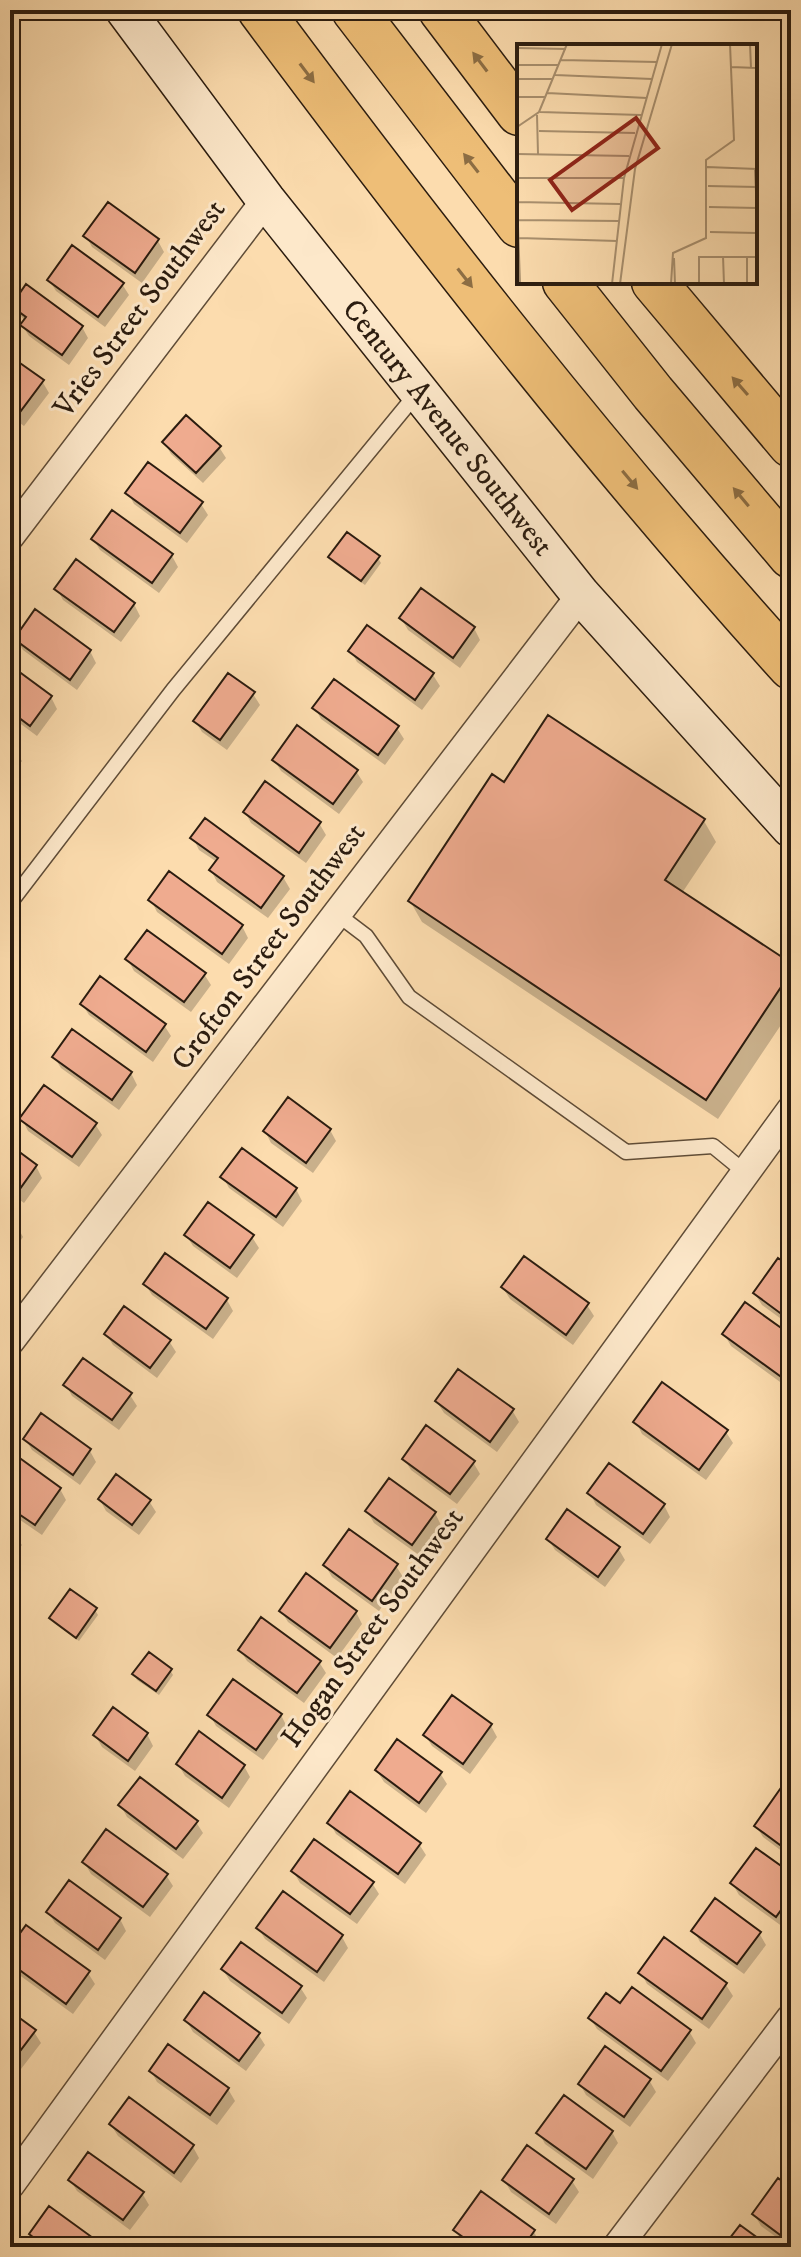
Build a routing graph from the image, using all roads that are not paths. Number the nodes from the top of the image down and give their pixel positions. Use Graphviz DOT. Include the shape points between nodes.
graph roads {
  1 [pos="125,10"];
  2 [pos="260,10"];
  3 [pos="354,10"];
  4 [pos="441,10"];
  5 [pos="517,110"];
  6 [pos="266,200"];
  7 [pos="517,222"];
  8 [pos="567,284"];
  9 [pos="656,284"];
  10 [pos="419,392"];
  11 [pos="791,445"];
  12 [pos="10,536"];
  13 [pos="791,556"];
  14 [pos="581,595"];
  15 [pos="791,667"];
  16 [pos="791,828"];
  17 [pos="10,903"];
  18 [pos="337,914"];
  19 [pos="791,1110"];
  20 [pos="746,1173"];
  21 [pos="10,1341"];
  22 [pos="791,2018"];
  23 [pos="10,2185"];
  24 [pos="617,2247"];
  1 -- 6 [label="street, Century Avenue Southwest"];
  2 -- 15 [label="highway, one-way" via="538,370"];
  7 -- 3 [label="highway, one-way"];
  5 -- 4 [label="highway, one-way"];
  6 -- 10 [label="street, Century Avenue Southwest"];
  6 -- 12 [label="street, Vries Street Southwest"];
  13 -- 8 [label="highway, one-way"];
  11 -- 9 [label="highway, one-way"];
  10 -- 14 [label="street, Century Avenue Southwest"];
  10 -- 17 [label="lane" via="173,690"];
  14 -- 16 [label="street, Century Avenue Southwest"];
  14 -- 18 [label="street, Crofton Street Southwest"];
  18 -- 20 [label="lane" via="366,936 409,997 626,1152 713,1146"];
  18 -- 21 [label="street, Crofton Street Southwest"];
  19 -- 20 [label="street, Hogan Street Southwest"];
  20 -- 23 [label="street, Hogan Street Southwest"];
  22 -- 24 [label="street"];
}
